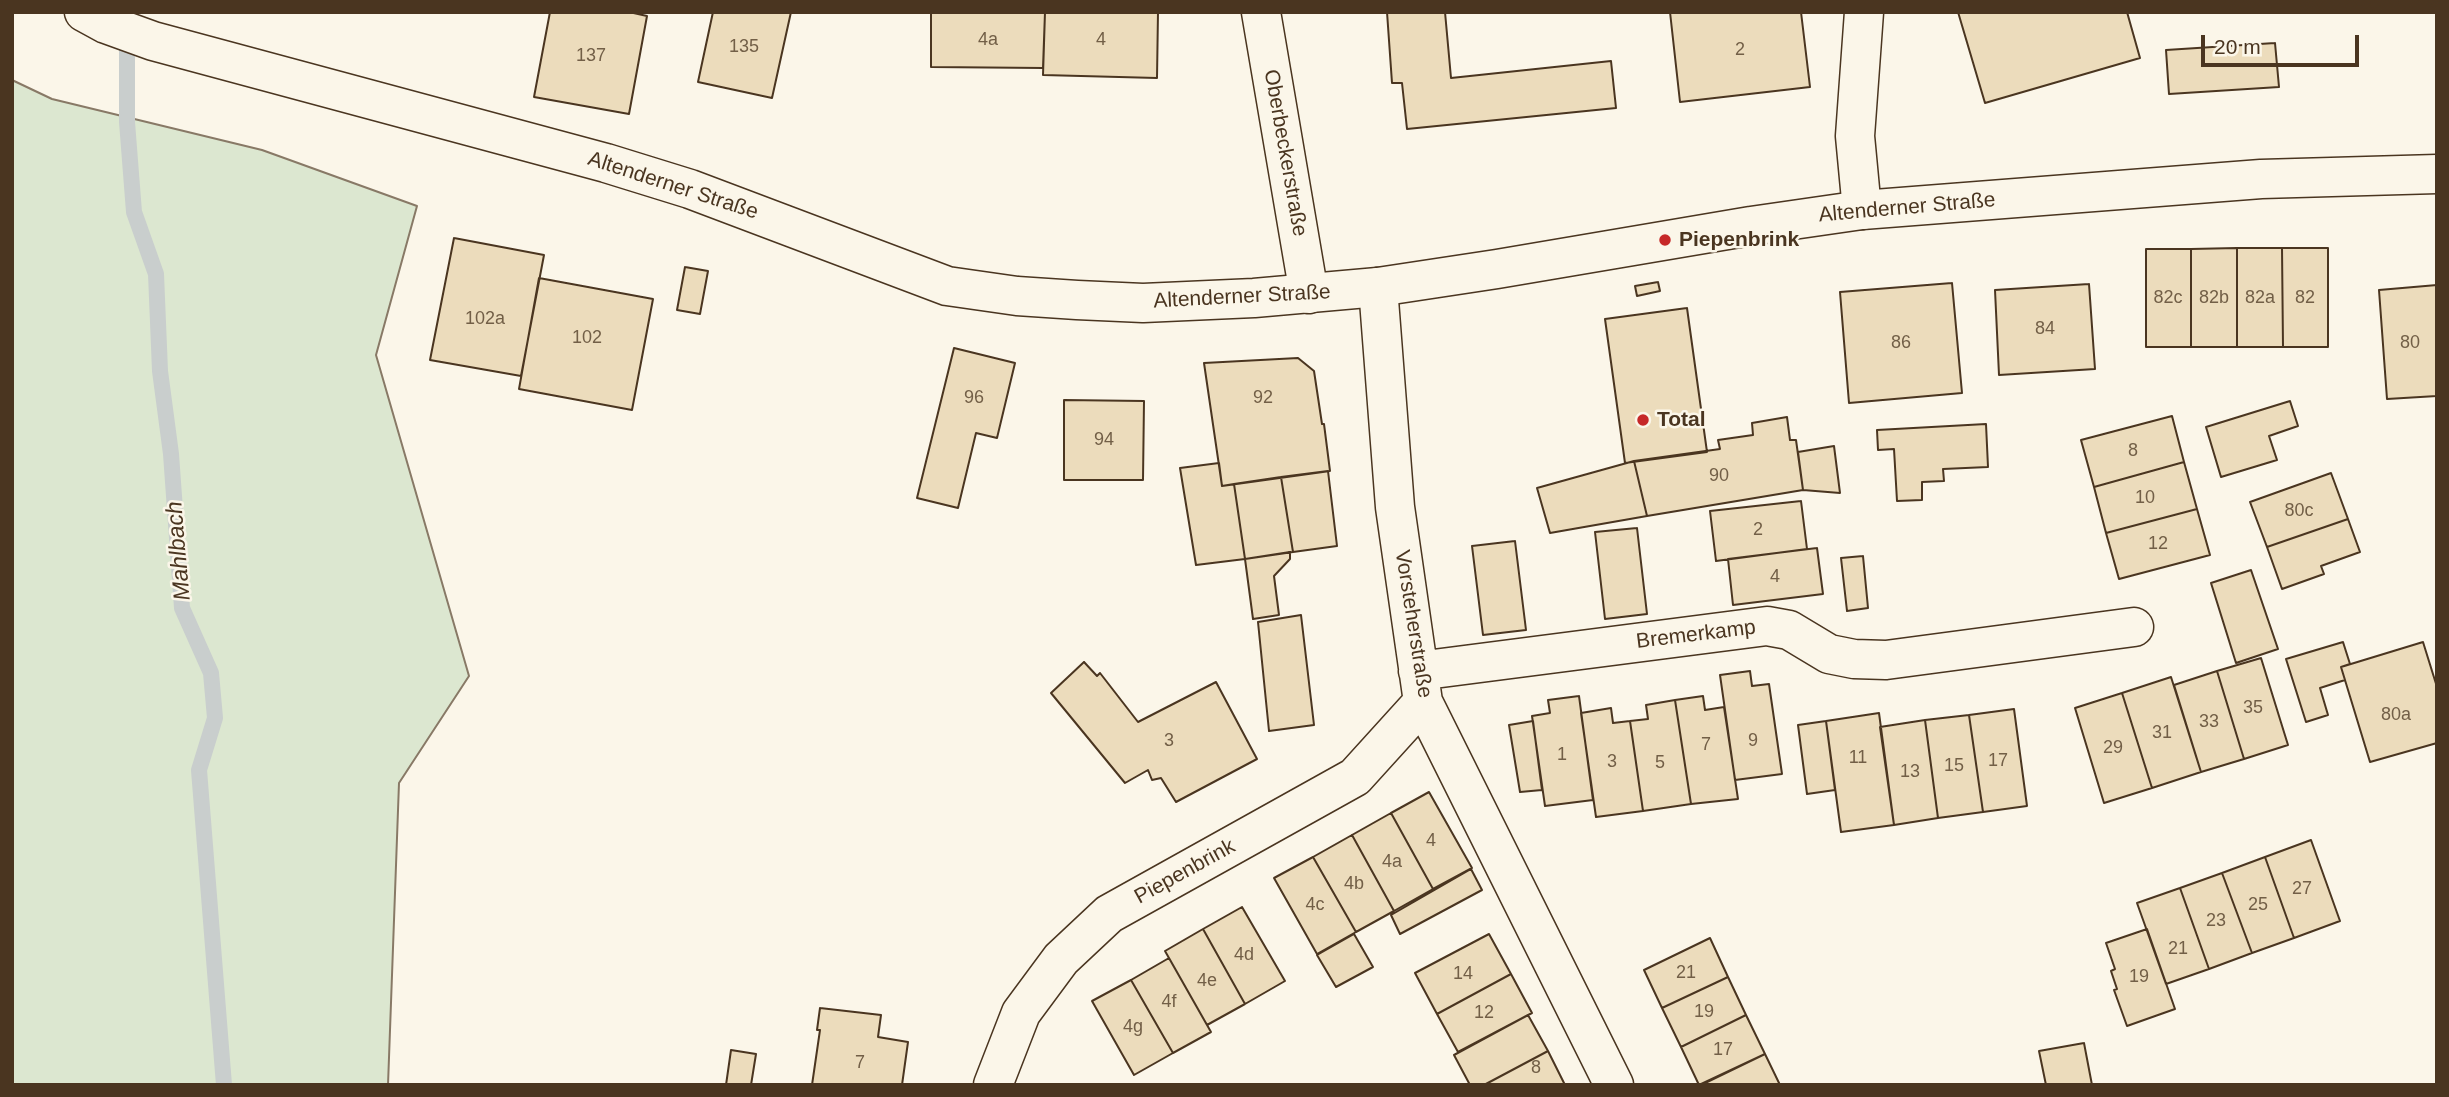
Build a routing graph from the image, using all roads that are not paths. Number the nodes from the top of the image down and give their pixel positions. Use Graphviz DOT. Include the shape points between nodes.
graph roads {
  1 [pos="84,12"];
  2 [pos="1261,12"];
  3 [pos="1864,12"];
  4 [pos="2437,174"];
  5 [pos="1863,210"];
  6 [pos="1378,287"];
  7 [pos="1309,294"];
  8 [pos="2134,627"];
  9 [pos="1421,687"];
  10 [pos="993,1085"];
  11 [pos="1614,1085"];
  1 -- 7 [label="street, Altenderner Straße" via="153,41 678,185 947,286 1017,296 1143,303"];
  2 -- 7 [label="street, Oberbeckerstraße"];
  3 -- 5 [label="street" via="1855,136"];
  4 -- 5 [label="street, Altenderner Straße" via="2261,179"];
  5 -- 6 [label="street, Altenderner Straße"];
  6 -- 7 [label="street, Altenderner Straße"];
  6 -- 9 [label="street, Vorsteherstraße" via="1395,507"];
  8 -- 9 [label="street, Bremerkamp" via="1886,660 1829,654 1789,630 1767,626"];
  9 -- 10 [label="street, Piepenbrink" via="1355,777 1109,914 1061,958 1021,1013"];
  9 -- 11 [label="street, Vorsteherstraße"];
}
